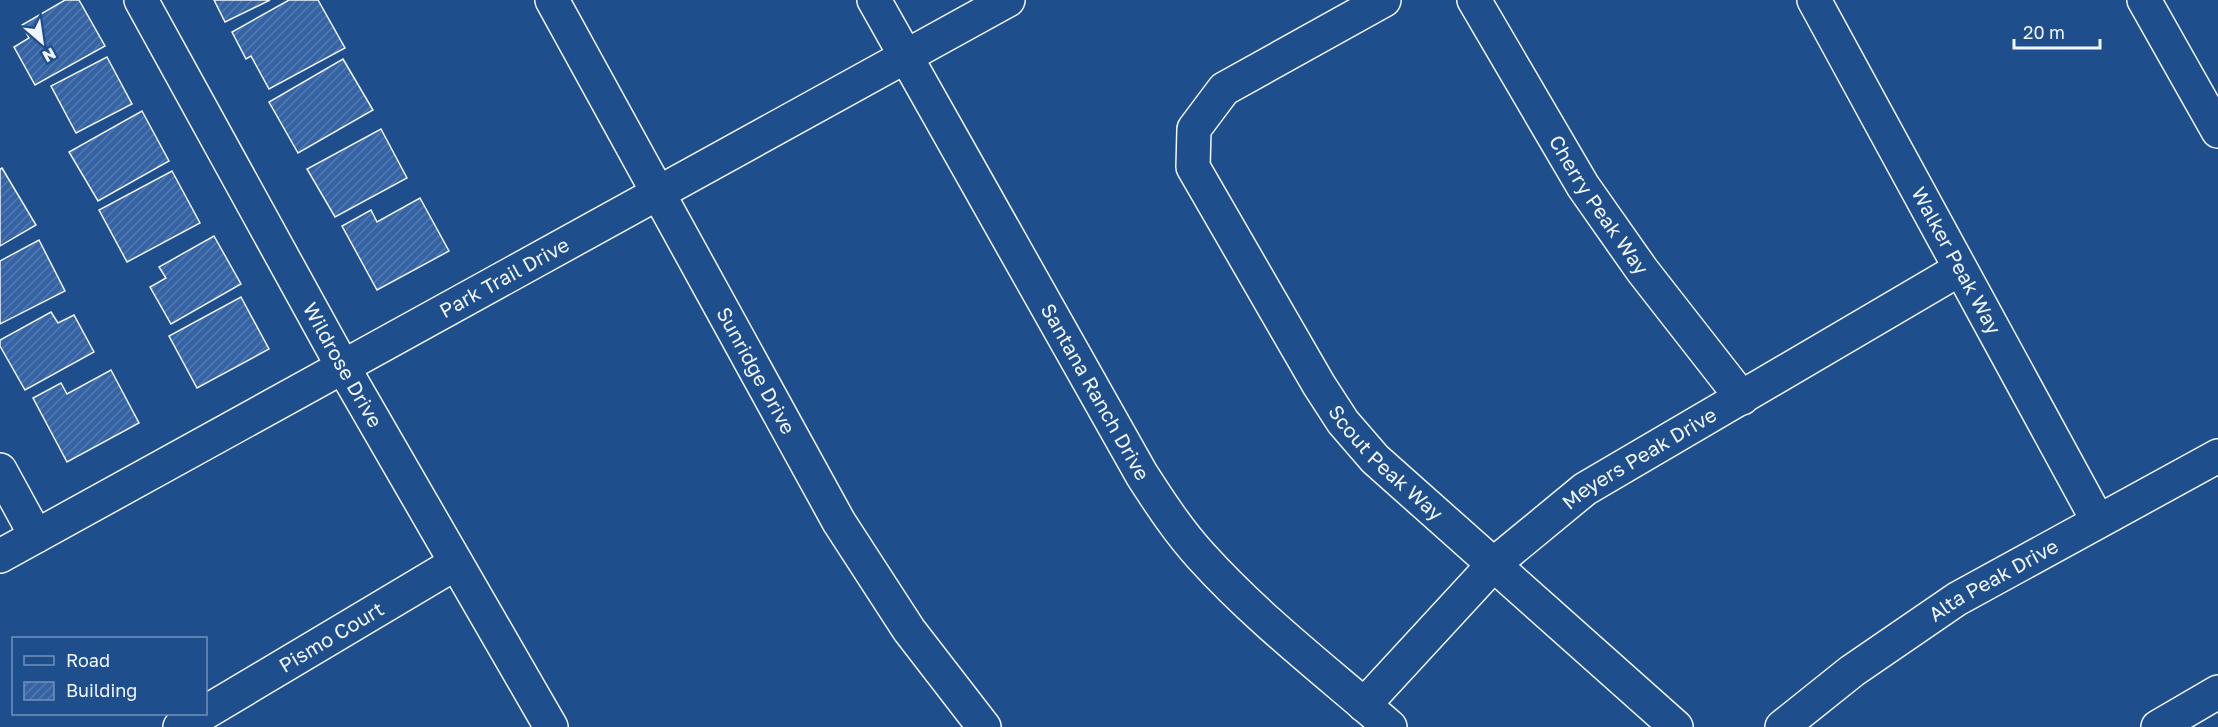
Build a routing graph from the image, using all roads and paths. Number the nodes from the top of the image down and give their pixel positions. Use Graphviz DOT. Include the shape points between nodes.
graph roads {
  1 [pos="141,0"];
  2 [pos="552,0"];
  3 [pos="874,0"];
  4 [pos="1008,0"];
  5 [pos="1384,0"];
  6 [pos="1474,0"];
  7 [pos="1814,0"];
  8 [pos="2144,0"];
  9 [pos="905,56"];
  10 [pos="2218,131"];
  11 [pos="659,193"];
  12 [pos="1960,269"];
  13 [pos="343,367"];
  14 [pos="1742,398"];
  15 [pos="2218,456"];
  16 [pos="0,470"];
  17 [pos="2098,521"];
  18 [pos="36,536"];
  19 [pos="0,556"];
  20 [pos="456,563"];
  21 [pos="1494,564"];
  22 [pos="2218,692"];
  23 [pos="1364,705"];
  24 [pos="207,711"];
  25 [pos="201,715"];
  26 [pos="180,727"];
  27 [pos="551,727"];
  28 [pos="984,727"];
  29 [pos="1390,727"];
  30 [pos="1676,727"];
  31 [pos="1782,727"];
  32 [pos="2158,727"];
  1 -- 13 [label="street, Wildrose Drive"];
  2 -- 11 [label="street, Sunridge Drive"];
  3 -- 9 [label="street, Santana Ranch Drive"];
  4 -- 9 [label="street, Park Trail Drive"];
  5 -- 21 [label="street, Scout Peak Way" via="1224,89 1194,129 1193,167 1343,422 1376,459"];
  6 -- 14 [label="street, Cherry Peak Way" via="1583,186 1642,270"];
  7 -- 12 [label="street, Walker Peak Way"];
  8 -- 10 [label="street"];
  9 -- 11 [label="street, Park Trail Drive"];
  9 -- 23 [label="street, Santana Ranch Drive" via="1136,465 1166,511 1239,596"];
  11 -- 13 [label="street, Park Trail Drive"];
  11 -- 28 [label="street, Sunridge Drive" via="839,522 909,630"];
  12 -- 14 [label="street, Meyers Peak Drive"];
  12 -- 17 [label="street, Walker Peak Way"];
  13 -- 18 [label="street, Park Trail Drive"];
  13 -- 20 [label="street, Wildrose Drive"];
  14 -- 21 [label="street, Meyers Peak Drive" via="1585,489"];
  15 -- 17 [label="street, Alta Peak Drive"];
  16 -- 18 [label="street"];
  17 -- 31 [label="street, Alta Peak Drive" via="1957,599 1852,671"];
  18 -- 19 [label="street, Park Trail Drive"];
  20 -- 24 [label="street, Pismo Court"];
  20 -- 27 [label="street, Wildrose Drive"];
  21 -- 23 [label="street, Meyers Peak Drive"];
  21 -- 30 [label="street, Scout Peak Way"];
  22 -- 32 [label="street"];
  23 -- 29 [label="street, Santana Ranch Drive"];
  25 -- 26 [label="street, Pismo Court"];
}
